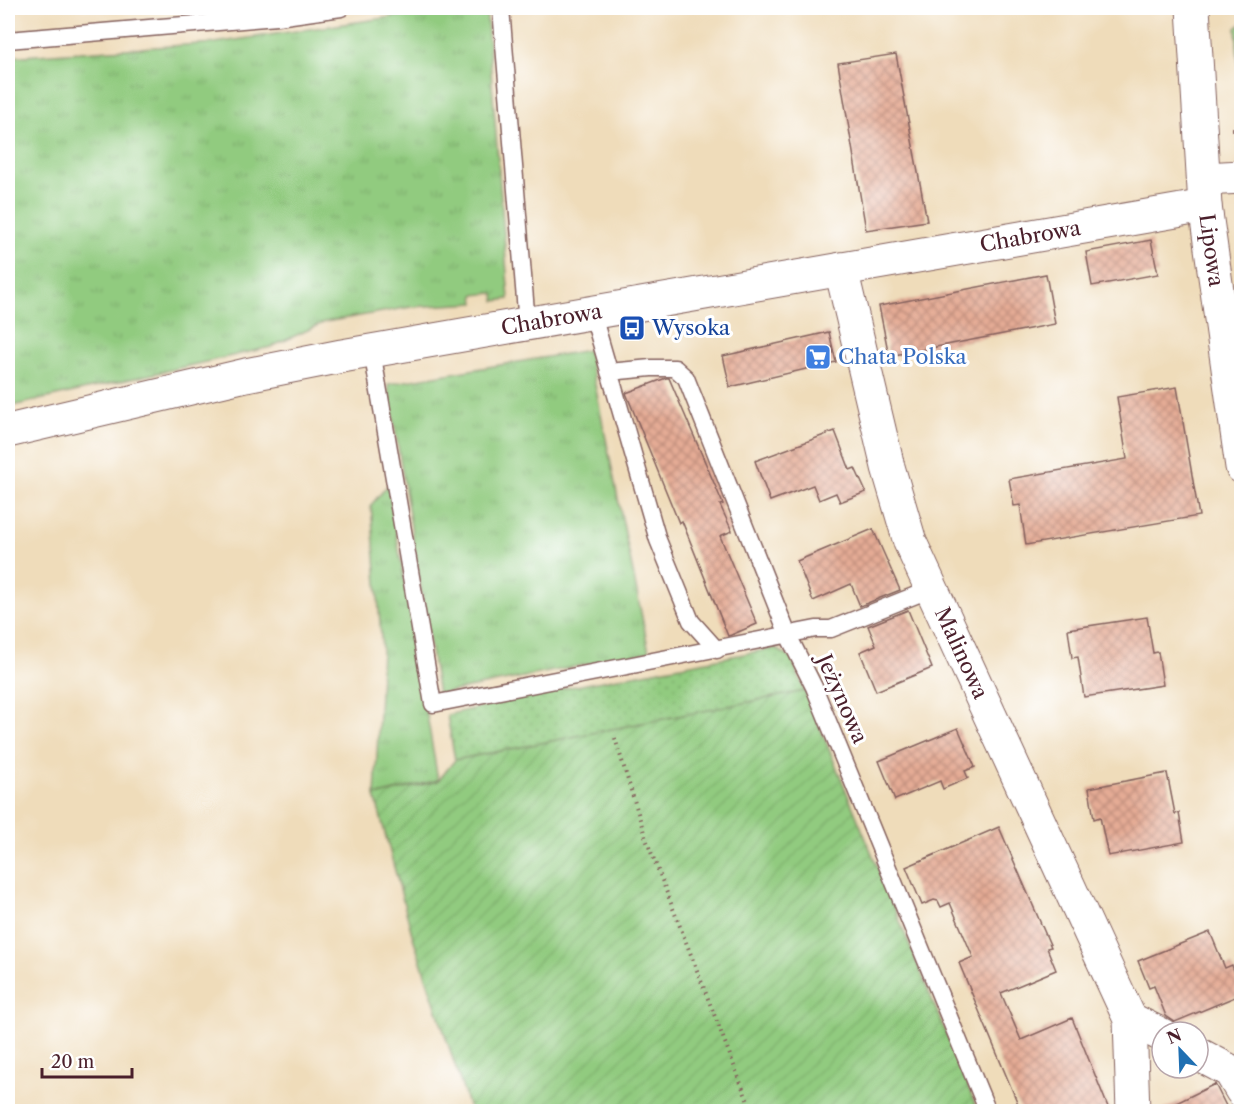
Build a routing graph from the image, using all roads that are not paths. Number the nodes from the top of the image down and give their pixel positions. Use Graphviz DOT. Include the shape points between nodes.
graph roads {
  1 [pos="341,8"];
  2 [pos="501,8"];
  3 [pos="1193,8"];
  4 [pos="8,40"];
  5 [pos="1242,177"];
  6 [pos="1204,187"];
  7 [pos="841,270"];
  8 [pos="592,312"];
  9 [pos="527,324"];
  10 [pos="372,351"];
  11 [pos="609,372"];
  12 [pos="8,431"];
  13 [pos="1242,467"];
  14 [pos="931,589"];
  15 [pos="788,635"];
  16 [pos="717,650"];
  17 [pos="1131,1019"];
  18 [pos="1150,1029"];
  19 [pos="1210,1060"];
  20 [pos="1242,1091"];
  21 [pos="988,1112"];
  22 [pos="1133,1112"];
  1 -- 4 [label="lane"];
  2 -- 9 [label="lane"];
  3 -- 6 [label="street, Lipowa"];
  5 -- 6 [label="street, Chabrowa"];
  6 -- 7 [label="street, Chabrowa"];
  6 -- 13 [label="street, Lipowa"];
  7 -- 8 [label="street, Chabrowa"];
  7 -- 14 [label="street, Malinowa" via="888,467 910,542"];
  8 -- 9 [label="street, Chabrowa"];
  8 -- 11 [label="lane"];
  9 -- 10 [label="street, Chabrowa"];
  10 -- 12 [label="street, Chabrowa" via="246,375"];
  10 -- 16 [label="lane" via="433,704"];
  11 -- 15 [label="lane, Jeżynowa" via="675,368 686,378"];
  11 -- 16 [label="lane" via="658,540 691,621"];
  14 -- 15 [label="lane" via="831,629"];
  14 -- 17 [label="street, Malinowa"];
  15 -- 16 [label="lane"];
  15 -- 21 [label="lane, Jeżynowa" via="814,687"];
  17 -- 18 [label="street"];
  17 -- 22 [label="street, Malinowa"];
  19 -- 20 [label="street" via="1230,1071"];
}
